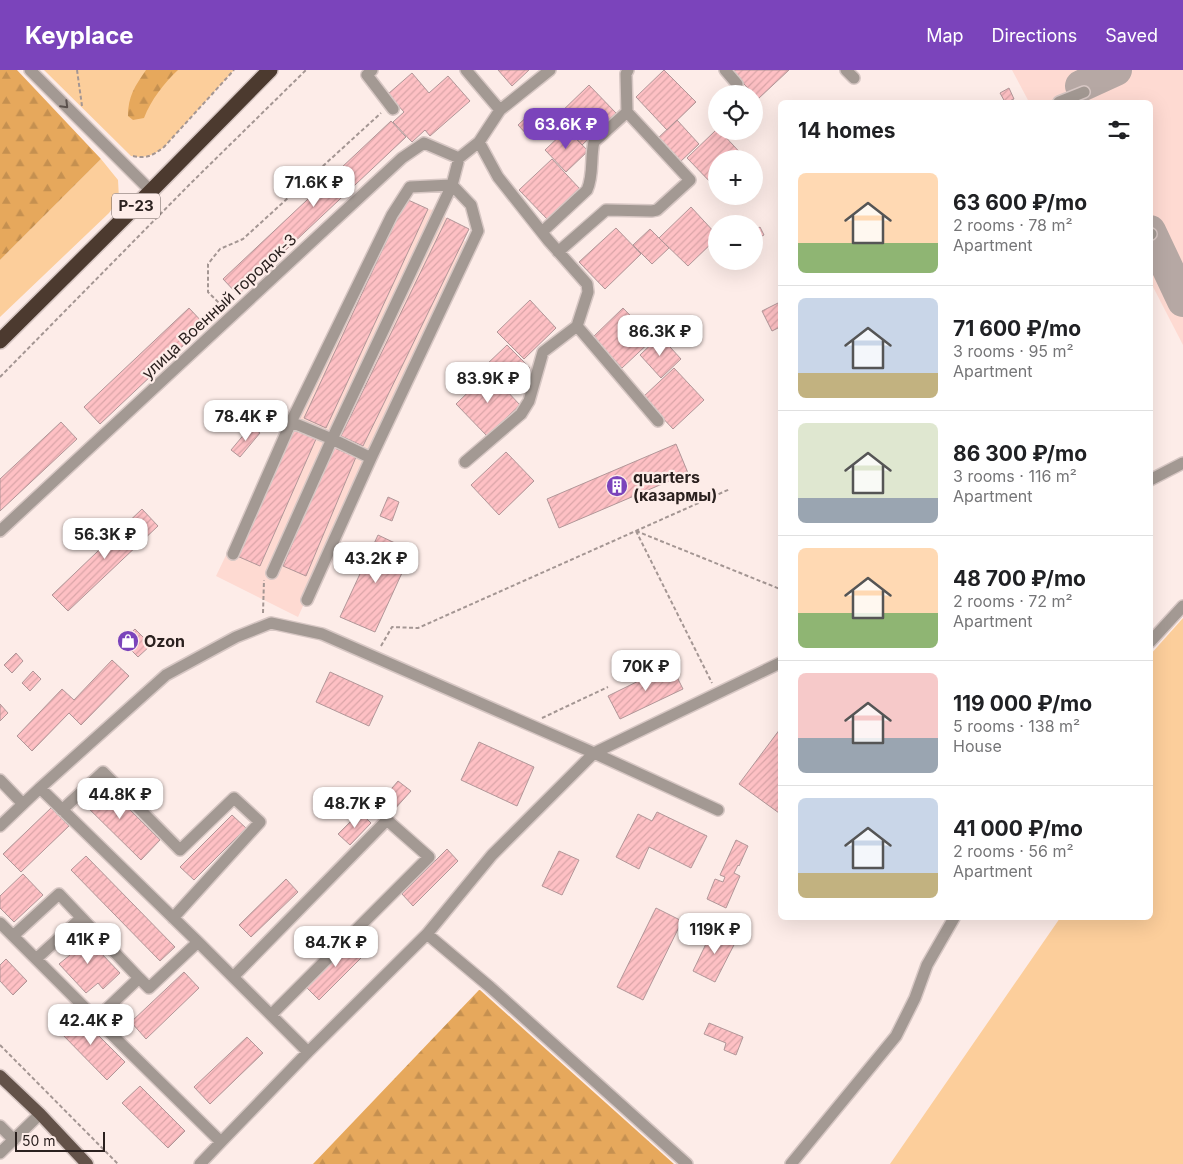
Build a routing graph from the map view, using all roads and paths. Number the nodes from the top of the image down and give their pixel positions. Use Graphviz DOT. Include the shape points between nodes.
graph roads {
  1 [pos="30,70"];
  2 [pos="77,70"];
  3 [pos="234,70"];
  4 [pos="270,70"];
  5 [pos="306,70"];
  6 [pos="372,70"];
  7 [pos="466,70"];
  8 [pos="550,70"];
  9 [pos="628,70"];
  10 [pos="725,70"];
  11 [pos="737,84"];
  12 [pos="1084,92"];
  13 [pos="1064,100"];
  14 [pos="392,107"];
  15 [pos="83,108"];
  16 [pos="500,110"];
  17 [pos="627,112"];
  18 [pos="479,142"];
  19 [pos="131,156"];
  20 [pos="459,158"];
  21 [pos="452,185"];
  22 [pos="151,191"];
  23 [pos="542,232"];
  24 [pos="558,252"];
  25 [pos="232,316"];
  26 [pos="577,326"];
  27 [pos="2,335"];
  28 [pos="0,377"];
  29 [pos="658,421"];
  30 [pos="291,422"];
  31 [pos="332,439"];
  32 [pos="371,458"];
  33 [pos="465,462"];
  34 [pos="1183,463"];
  35 [pos="1153,478"];
  36 [pos="730,490"];
  37 [pos="0,531"];
  38 [pos="636,531"];
  39 [pos="233,554"];
  40 [pos="268,576"];
  41 [pos="778,588"];
  42 [pos="307,600"];
  43 [pos="1183,606"];
  44 [pos="263,626"];
  45 [pos="1153,639"];
  46 [pos="375,657"];
  47 [pos="778,664"];
  48 [pos="608,687"];
  49 [pos="717,694"];
  50 [pos="529,725"];
  51 [pos="594,753"];
  52 [pos="0,780"];
  53 [pos="40,788"];
  54 [pos="23,804"];
  55 [pos="62,810"];
  56 [pos="718,810"];
  57 [pos="0,826"];
  58 [pos="81,918"];
  59 [pos="173,918"];
  60 [pos="953,920"];
  61 [pos="0,923"];
  62 [pos="427,934"];
  63 [pos="13,936"];
  64 [pos="198,942"];
  65 [pos="36,959"];
  66 [pos="233,977"];
  67 [pos="139,978"];
  68 [pos="271,1014"];
  69 [pos="96,1020"];
  70 [pos="0,1045"];
  71 [pos="308,1052"];
  72 [pos="0,1076"];
  73 [pos="40,1114"];
  74 [pos="0,1126"];
  75 [pos="14,1140"];
  76 [pos="221,1142"];
  77 [pos="0,1153"];
  78 [pos="87,1164"];
  79 [pos="118,1164"];
  80 [pos="200,1164"];
  81 [pos="687,1164"];
  82 [pos="790,1164"];
  1 -- 22 [label="street, one-way"];
  2 -- 15 [label="path"];
  3 -- 19 [label="path" via="164,147 152,156"];
  4 -- 22 [label="highway, Р-23"];
  5 -- 28 [label="path"];
  6 -- 14 [label="street" via="367,75"];
  7 -- 16 [label="street"];
  8 -- 16 [label="street"];
  9 -- 17 [label="street"];
  10 -- 11 [label="street"];
  12 -- 13 [label="street"];
  14 -- 25 [label="path" via="243,239 220,249 208,264 208,292"];
  16 -- 18 [label="street"];
  17 -- 23 [label="street" via="594,142 591,183 587,190"];
  17 -- 24 [label="street" via="690,180 657,210 606,210"];
  18 -- 20 [label="street"];
  18 -- 23 [label="street" via="498,177"];
  20 -- 21 [label="street"];
  20 -- 25 [label="street, улица Военный городок-3" via="424,142 402,158"];
  21 -- 30 [label="street" via="410,187 392,215"];
  21 -- 31 [label="street"];
  21 -- 32 [label="street" via="471,205 478,231"];
  22 -- 27 [label="highway, Р-23"];
  23 -- 24 [label="street"];
  24 -- 26 [label="street" via="587,284 588,292"];
  25 -- 37 [label="street, улица Военный городок-3"];
  26 -- 29 [label="street"];
  26 -- 33 [label="street" via="542,352 529,401 521,414"];
  30 -- 31 [label="street"];
  30 -- 39 [label="street"];
  31 -- 32 [label="street"];
  31 -- 40 [label="street"];
  32 -- 42 [label="street"];
  34 -- 35 [label="street"];
  36 -- 38 [label="path"];
  38 -- 41 [label="path"];
  38 -- 46 [label="path" via="418,628 392,627"];
  38 -- 49 [label="path"];
  40 -- 44 [label="path"];
  43 -- 45 [label="street"];
  44 -- 46 [label="street" via="271,623 322,634"];
  44 -- 53 [label="street" via="166,675"];
  46 -- 50 [label="street"];
  47 -- 49 [label="street"];
  48 -- 50 [label="path"];
  49 -- 51 [label="street"];
  50 -- 51 [label="street"];
  51 -- 56 [label="street"];
  51 -- 62 [label="street" via="492,855"];
  52 -- 54 [label="street"];
  53 -- 54 [label="street"];
  53 -- 55 [label="street"];
  54 -- 57 [label="street"];
  55 -- 59 [label="street"];
  55 -- 59 [label="street" via="103,772 180,850 234,798 260,822"];
  58 -- 63 [label="street" via="59,894"];
  58 -- 65 [label="street"];
  58 -- 67 [label="street"];
  59 -- 64 [label="street"];
  60 -- 82 [label="street" via="927,965 896,1036"];
  61 -- 63 [label="street"];
  62 -- 71 [label="street"];
  62 -- 81 [label="street"];
  63 -- 65 [label="street"];
  64 -- 66 [label="street"];
  64 -- 67 [label="street" via="149,988"];
  65 -- 69 [label="street"];
  66 -- 68 [label="street"];
  66 -- 68 [label="street" via="387,820 429,857"];
  67 -- 69 [label="street"];
  68 -- 71 [label="street"];
  69 -- 76 [label="street"];
  70 -- 79 [label="path"];
  71 -- 76 [label="street"];
  72 -- 73 [label="main road"];
  73 -- 75 [label="street"];
  73 -- 78 [label="main road"];
  74 -- 75 [label="street"];
  75 -- 77 [label="street"];
  76 -- 80 [label="street"];
}
